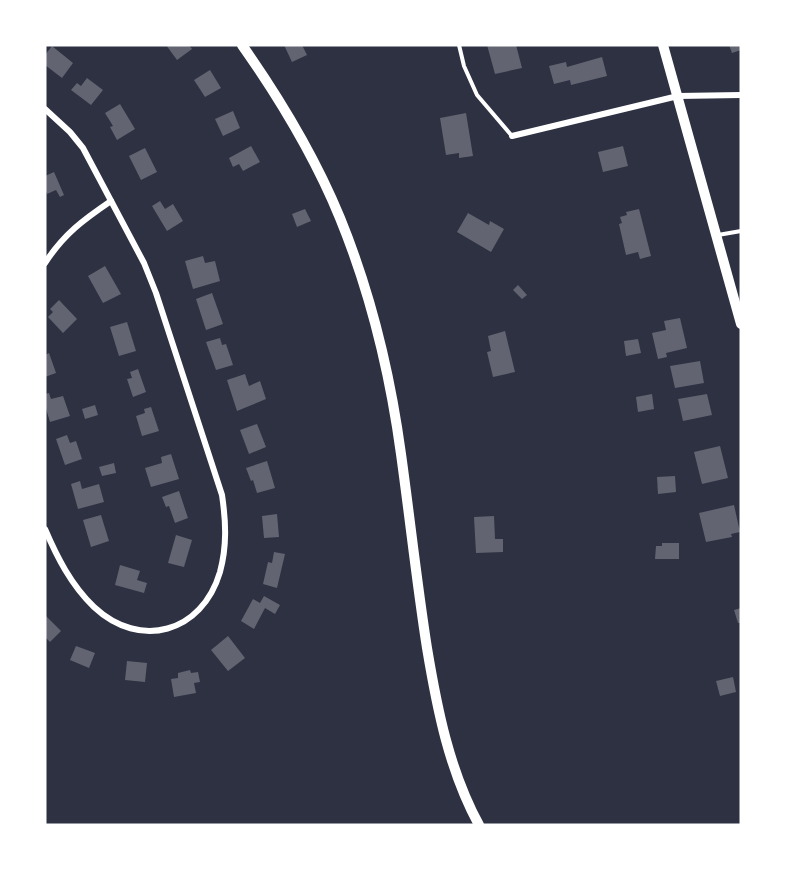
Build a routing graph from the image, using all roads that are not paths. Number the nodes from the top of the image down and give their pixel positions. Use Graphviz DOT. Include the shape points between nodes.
graph roads {
  1 [pos="242,45"];
  2 [pos="459,45"];
  3 [pos="663,45"];
  4 [pos="741,95"];
  5 [pos="678,96"];
  6 [pos="45,109"];
  7 [pos="512,135"];
  8 [pos="111,201"];
  9 [pos="741,231"];
  10 [pos="717,235"];
  11 [pos="45,263"];
  12 [pos="741,324"];
  13 [pos="45,529"];
  14 [pos="479,825"];
  1 -- 14 [label="street" via="288,115 327,189 369,300 398,433 438,709 453,763"];
  2 -- 7 [label="lane" via="477,95"];
  3 -- 5 [label="street"];
  4 -- 5 [label="street"];
  5 -- 7 [label="street"];
  5 -- 10 [label="street"];
  6 -- 8 [label="street" via="83,148"];
  8 -- 11 [label="street" via="66,236"];
  8 -- 13 [label="street" via="156,293 204,436 226,518 224,555 213,590 197,612 167,630 143,631 127,627 94,607 66,572"];
  9 -- 10 [label="lane"];
  10 -- 12 [label="street"];
}
